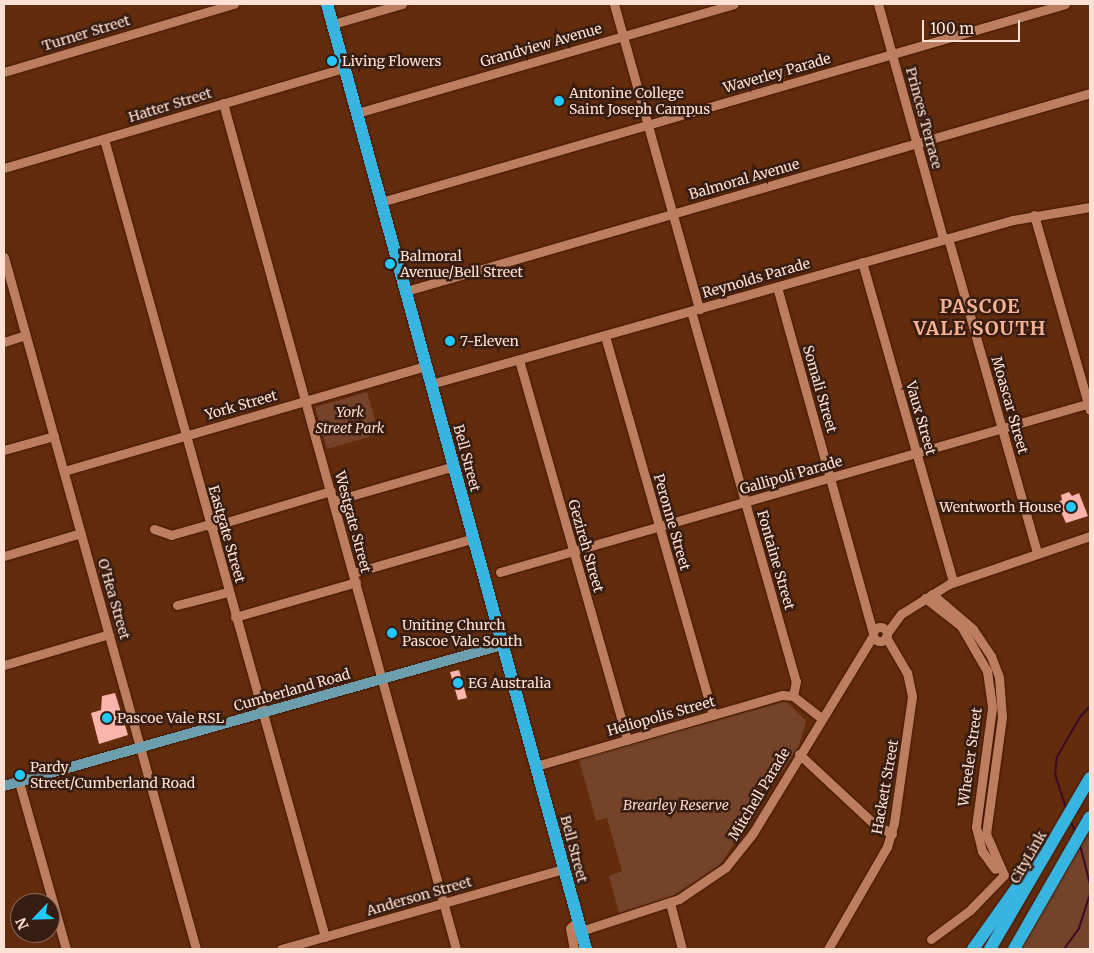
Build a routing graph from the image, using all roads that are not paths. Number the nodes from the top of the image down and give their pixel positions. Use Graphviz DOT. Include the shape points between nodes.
graph roads {
  1 [pos="234,4"];
  2 [pos="327,4"];
  3 [pos="402,4"];
  4 [pos="614,4"];
  5 [pos="734,4"];
  6 [pos="878,4"];
  7 [pos="1065,4"];
  8 [pos="333,24"];
  9 [pos="623,36"];
  10 [pos="892,54"];
  11 [pos="344,68"];
  12 [pos="4,72"];
  13 [pos="1090,92"];
  14 [pos="223,103"];
  15 [pos="357,113"];
  16 [pos="647,125"];
  17 [pos="104,138"];
  18 [pos="917,143"];
  19 [pos="4,168"];
  20 [pos="381,202"];
  21 [pos="1090,207"];
  22 [pos="672,214"];
  23 [pos="1034,215"];
  24 [pos="946,239"];
  25 [pos="4,257"];
  26 [pos="862,262"];
  27 [pos="776,287"];
  28 [pos="406,291"];
  29 [pos="695,310"];
  30 [pos="25,335"];
  31 [pos="605,336"];
  32 [pos="4,342"];
  33 [pos="518,360"];
  34 [pos="426,366"];
  35 [pos="431,384"];
  36 [pos="305,401"];
  37 [pos="1090,406"];
  38 [pos="1003,429"];
  39 [pos="54,436"];
  40 [pos="185,436"];
  41 [pos="4,450"];
  42 [pos="917,453"];
  43 [pos="454,466"];
  44 [pos="64,471"];
  45 [pos="831,478"];
  46 [pos="330,492"];
  47 [pos="333,502"];
  48 [pos="745,502"];
  49 [pos="210,525"];
  50 [pos="659,527"];
  51 [pos="154,529"];
  52 [pos="81,533"];
  53 [pos="1090,536"];
  54 [pos="474,538"];
  55 [pos="573,551"];
  56 [pos="1037,552"];
  57 [pos="4,556"];
  58 [pos="500,572"];
  59 [pos="354,578"];
  60 [pos="954,582"];
  61 [pos="228,592"];
  62 [pos="928,596"];
  63 [pos="177,605"];
  64 [pos="235,617"];
  65 [pos="109,634"];
  66 [pos="880,634"];
  67 [pos="502,645"];
  68 [pos="4,665"];
  69 [pos="382,679"];
  70 [pos="793,696"];
  71 [pos="263,712"];
  72 [pos="713,715"];
  73 [pos="820,718"];
  74 [pos="627,740"];
  75 [pos="140,747"];
  76 [pos="799,754"];
  77 [pos="536,766"];
  78 [pos="1090,778"];
  79 [pos="19,782"];
  80 [pos="4,786"];
  81 [pos="1090,817"];
  82 [pos="892,834"];
  83 [pos="1058,836"];
  84 [pos="564,869"];
  85 [pos="443,903"];
  86 [pos="670,903"];
  87 [pos="580,926"];
  88 [pos="325,937"];
  89 [pos="931,939"];
  90 [pos="66,949"];
  91 [pos="196,949"];
  92 [pos="282,949"];
  93 [pos="456,949"];
  94 [pos="574,949"];
  95 [pos="586,949"];
  96 [pos="682,949"];
  97 [pos="828,949"];
  98 [pos="973,949"];
  99 [pos="990,949"];
  100 [pos="1014,949"];
  1 -- 12 [label="street, Turner Street"];
  2 -- 8 [label="highway, Bell Street"];
  3 -- 8 [label="street"];
  4 -- 9 [label="street, Fontaine Street"];
  5 -- 9 [label="street, Grandview Avenue"];
  6 -- 10 [label="street, Princes Terrace"];
  7 -- 10 [label="street, Waverley Parade"];
  8 -- 11 [label="highway, Bell Street"];
  9 -- 15 [label="street, Grandview Avenue"];
  9 -- 16 [label="street, Fontaine Street"];
  10 -- 16 [label="street, Waverley Parade"];
  10 -- 18 [label="street, Princes Terrace"];
  11 -- 14 [label="street, Hatter Street"];
  11 -- 15 [label="highway, Bell Street"];
  13 -- 18 [label="street, Balmoral Avenue"];
  14 -- 17 [label="street, Hatter Street"];
  14 -- 36 [label="street, Westgate Street"];
  15 -- 20 [label="highway, Bell Street"];
  16 -- 20 [label="street, Waverley Parade"];
  16 -- 22 [label="street, Fontaine Street"];
  17 -- 19 [label="street, Hatter Street"];
  17 -- 40 [label="street, Eastgate Street"];
  18 -- 22 [label="street, Balmoral Avenue"];
  18 -- 24 [label="street, Princes Terrace"];
  20 -- 28 [label="highway, Bell Street"];
  21 -- 23 [label="street, Reynolds Parade"];
  22 -- 28 [label="street, Balmoral Avenue"];
  22 -- 29 [label="street, Fontaine Street"];
  23 -- 24 [label="street, Reynolds Parade"];
  23 -- 37 [label="street"];
  24 -- 26 [label="street, Reynolds Parade"];
  24 -- 38 [label="street, Moascar Street"];
  25 -- 30 [label="street, O'Hea Street"];
  26 -- 27 [label="street, Reynolds Parade"];
  26 -- 42 [label="street, Vaux Street"];
  27 -- 29 [label="street, Reynolds Parade"];
  27 -- 45 [label="street, Somali Street"];
  28 -- 34 [label="highway, Bell Street"];
  29 -- 31 [label="street, Reynolds Parade"];
  29 -- 48 [label="street, Fontaine Street"];
  30 -- 32 [label="street"];
  30 -- 39 [label="street, O'Hea Street"];
  31 -- 33 [label="street, Reynolds Parade"];
  31 -- 50 [label="street, Peronne Street"];
  33 -- 35 [label="street, Reynolds Parade"];
  33 -- 55 [label="street, Gezireh Street"];
  34 -- 35 [label="highway, Bell Street"];
  34 -- 36 [label="street, York Street"];
  35 -- 43 [label="highway, Bell Street"];
  36 -- 40 [label="street, York Street"];
  36 -- 46 [label="street, Westgate Street"];
  37 -- 38 [label="street, Gallipoli Parade"];
  38 -- 42 [label="street, Gallipoli Parade"];
  38 -- 56 [label="street, Moascar Street"];
  39 -- 41 [label="street"];
  39 -- 44 [label="street, O'Hea Street"];
  40 -- 44 [label="street, York Street"];
  40 -- 49 [label="street, Eastgate Street"];
  42 -- 45 [label="street, Gallipoli Parade"];
  42 -- 60 [label="street, Vaux Street"];
  43 -- 47 [label="street"];
  43 -- 54 [label="highway, Bell Street"];
  44 -- 52 [label="street, O'Hea Street"];
  45 -- 48 [label="street, Gallipoli Parade"];
  45 -- 66 [label="street, Somali Street" via="870,614"];
  46 -- 47 [label="street, Westgate Street"];
  46 -- 49 [label="street"];
  47 -- 59 [label="street, Westgate Street"];
  48 -- 50 [label="street, Gallipoli Parade"];
  48 -- 70 [label="street, Fontaine Street" via="796,681"];
  49 -- 51 [label="street" via="171,534"];
  49 -- 61 [label="street, Eastgate Street"];
  50 -- 55 [label="street, Gallipoli Parade"];
  50 -- 72 [label="street, Peronne Street"];
  52 -- 57 [label="street"];
  52 -- 65 [label="street, O'Hea Street"];
  53 -- 56 [label="street, Mitchell Parade"];
  54 -- 59 [label="street"];
  54 -- 67 [label="highway, Bell Street"];
  55 -- 58 [label="street, Gallipoli Parade"];
  55 -- 74 [label="street, Gezireh Street"];
  56 -- 60 [label="street, Mitchell Parade"];
  59 -- 64 [label="street"];
  59 -- 69 [label="street, Westgate Street"];
  60 -- 62 [label="street, Mitchell Parade"];
  61 -- 63 [label="street"];
  61 -- 64 [label="street, Eastgate Street"];
  62 -- 66 [label="street, Mitchell Parade"];
  62 -- 89 [label="street, Wheeler Street" via="962,626 987,671 992,708 976,827 982,851 1003,876 970,910"];
  64 -- 71 [label="street, Eastgate Street"];
  65 -- 68 [label="street"];
  65 -- 75 [label="street, O'Hea Street"];
  66 -- 73 [label="street, Mitchell Parade"];
  66 -- 82 [label="street, Hackett Street" via="907,673 912,704"];
  67 -- 69 [label="main road, Cumberland Road"];
  67 -- 77 [label="highway, Bell Street"];
  69 -- 71 [label="main road, Cumberland Road"];
  69 -- 85 [label="street, Westgate Street"];
  70 -- 72 [label="street, Heliopolis Street"];
  70 -- 73 [label="street"];
  71 -- 75 [label="main road, Cumberland Road"];
  71 -- 88 [label="street, Eastgate Street"];
  72 -- 74 [label="street, Heliopolis Street"];
  73 -- 76 [label="street, Mitchell Parade"];
  74 -- 77 [label="street, Heliopolis Street"];
  75 -- 79 [label="main road, Cumberland Road"];
  75 -- 91 [label="street, O'Hea Street"];
  76 -- 82 [label="street" via="873,823"];
  76 -- 86 [label="street, Mitchell Parade" via="737,855 705,884"];
  77 -- 84 [label="highway, Bell Street"];
  78 -- 83 [label="highway, CityLink"];
  79 -- 80 [label="main road, Cumberland Road"];
  79 -- 90 [label="street"];
  81 -- 100 [label="highway"];
  82 -- 97 [label="street, Hackett Street"];
  83 -- 98 [label="highway" via="1018,882"];
  83 -- 99 [label="highway, CityLink"];
  84 -- 85 [label="street, Anderson Street"];
  84 -- 87 [label="highway, Bell Street"];
  85 -- 88 [label="street, Anderson Street"];
  85 -- 93 [label="street, Westgate Street"];
  86 -- 87 [label="street, Mitchell Parade"];
  86 -- 96 [label="street"];
  87 -- 94 [label="street, Bell Street" via="570,928"];
  87 -- 95 [label="highway, Bell Street"];
  88 -- 92 [label="street, Anderson Street"];
}
